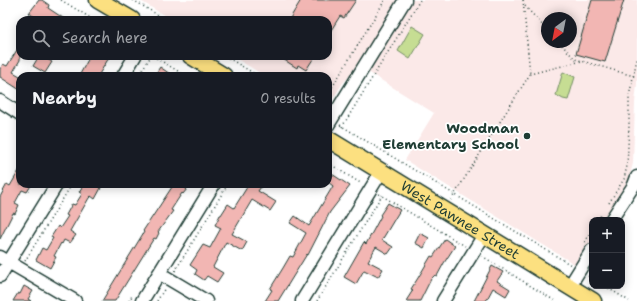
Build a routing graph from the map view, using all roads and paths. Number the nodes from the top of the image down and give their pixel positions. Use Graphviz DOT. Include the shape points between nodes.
graph roads {
  1 [pos="61,0"];
  2 [pos="98,0"];
  3 [pos="134,0"];
  4 [pos="385,0"];
  5 [pos="405,0"];
  6 [pos="420,0"];
  7 [pos="523,0"];
  8 [pos="524,5"];
  9 [pos="87,16"];
  10 [pos="125,16"];
  11 [pos="160,16"];
  12 [pos="541,23"];
  13 [pos="564,48"];
  14 [pos="637,59"];
  15 [pos="133,60"];
  16 [pos="149,60"];
  17 [pos="159,60"];
  18 [pos="198,60"];
  19 [pos="232,60"];
  20 [pos="582,61"];
  21 [pos="125,72"];
  22 [pos="141,72"];
  23 [pos="179,72"];
  24 [pos="217,72"];
  25 [pos="251,72"];
  26 [pos="530,74"];
  27 [pos="633,76"];
  28 [pos="637,77"];
  29 [pos="332,87"];
  30 [pos="0,102"];
  31 [pos="16,112"];
  32 [pos="332,120"];
  33 [pos="332,124"];
  34 [pos="342,126"];
  35 [pos="332,141"];
  36 [pos="332,165"];
  37 [pos="381,172"];
  38 [pos="637,177"];
  39 [pos="54,188"];
  40 [pos="70,188"];
  41 [pos="212,188"];
  42 [pos="226,188"];
  43 [pos="371,189"];
  44 [pos="382,195"];
  45 [pos="454,195"];
  46 [pos="605,208"];
  47 [pos="444,210"];
  48 [pos="607,217"];
  49 [pos="484,235"];
  50 [pos="474,251"];
  51 [pos="590,253"];
  52 [pos="4,260"];
  53 [pos="24,262"];
  54 [pos="579,270"];
  55 [pos="159,272"];
  56 [pos="0,276"];
  57 [pos="589,276"];
  58 [pos="170,279"];
  59 [pos="569,286"];
  60 [pos="610,289"];
  61 [pos="590,300"];
  62 [pos="75,301"];
  63 [pos="142,301"];
  64 [pos="157,301"];
  65 [pos="206,301"];
  66 [pos="302,301"];
  67 [pos="317,301"];
  68 [pos="443,301"];
  69 [pos="556,301"];
  70 [pos="629,301"];
  1 -- 9 [label="path"];
  2 -- 10 [label="main road"];
  3 -- 11 [label="path"];
  4 -- 29 [label="path"];
  5 -- 32 [label="street"];
  6 -- 34 [label="path"];
  7 -- 8 [label="path"];
  8 -- 12 [label="path"];
  8 -- 26 [label="path"];
  13 -- 20 [label="path" via="574,59"];
  14 -- 27 [label="path"];
  15 -- 21 [label="street"];
  16 -- 22 [label="path"];
  17 -- 23 [label="path"];
  18 -- 24 [label="main road"];
  19 -- 25 [label="path"];
  20 -- 26 [label="path"];
  20 -- 27 [label="path"];
  26 -- 45 [label="path"];
  27 -- 28 [label="path"];
  27 -- 46 [label="path" via="629,96 627,166 624,179"];
  30 -- 31 [label="street"];
  33 -- 34 [label="path"];
  34 -- 45 [label="path"];
  35 -- 37 [label="main road, West Pawnee Street"];
  36 -- 43 [label="path"];
  37 -- 43 [label="street"];
  37 -- 47 [label="main road, West Pawnee Street"];
  38 -- 48 [label="street" via="634,185"];
  39 -- 52 [label="street"];
  40 -- 53 [label="path"];
  41 -- 55 [label="street"];
  42 -- 58 [label="path"];
  43 -- 44 [label="path"];
  43 -- 66 [label="street"];
  44 -- 50 [label="path"];
  44 -- 67 [label="path"];
  45 -- 47 [label="path"];
  45 -- 54 [label="path"];
  47 -- 49 [label="main road, West Pawnee Street"];
  49 -- 50 [label="street"];
  49 -- 59 [label="main road, West Pawnee Street"];
  50 -- 68 [label="street"];
  50 -- 69 [label="path"];
  51 -- 54 [label="street"];
  52 -- 56 [label="street"];
  52 -- 62 [label="street"];
  54 -- 57 [label="path"];
  54 -- 59 [label="street"];
  55 -- 58 [label="street"];
  55 -- 63 [label="street"];
  58 -- 64 [label="path"];
  58 -- 65 [label="street"];
  59 -- 61 [label="main road, West Pawnee Street"];
  60 -- 70 [label="path"];
}
